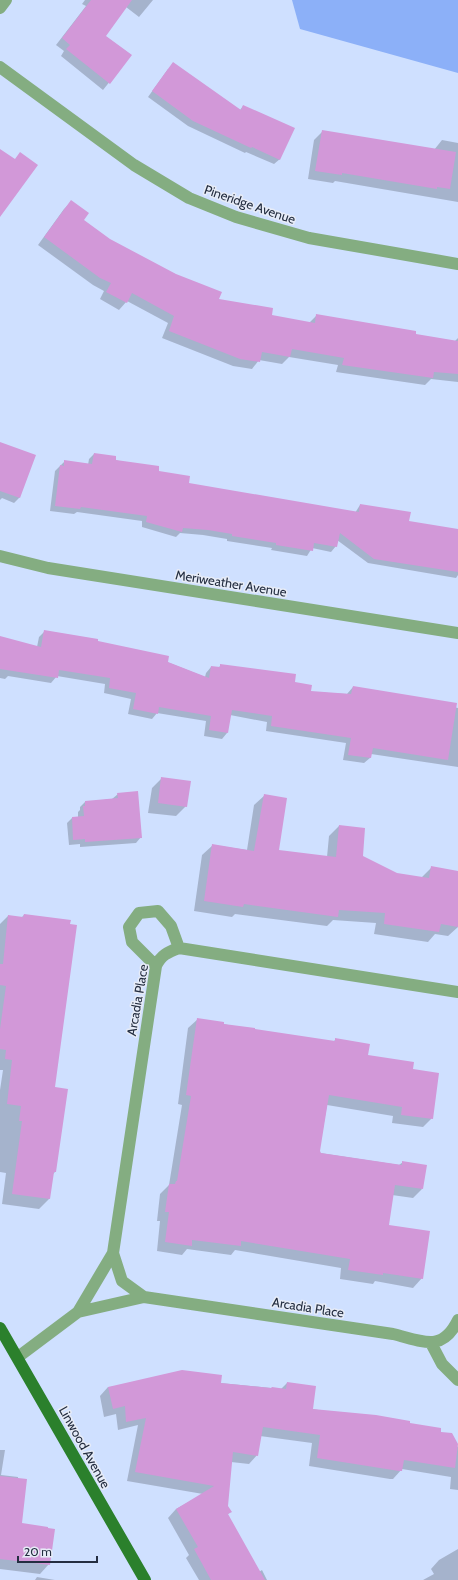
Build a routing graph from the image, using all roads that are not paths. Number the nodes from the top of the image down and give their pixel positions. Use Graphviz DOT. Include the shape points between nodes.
graph roads {
  1 [pos="6,0"];
  2 [pos="0,8"];
  3 [pos="0,67"];
  4 [pos="458,264"];
  5 [pos="0,556"];
  6 [pos="458,633"];
  7 [pos="179,948"];
  8 [pos="156,966"];
  9 [pos="458,992"];
  10 [pos="113,1253"];
  11 [pos="144,1297"];
  12 [pos="78,1312"];
  13 [pos="458,1320"];
  14 [pos="0,1328"];
  15 [pos="431,1343"];
  16 [pos="18,1357"];
  17 [pos="458,1380"];
  18 [pos="145,1580"];
  1 -- 2 [label="street"];
  3 -- 4 [label="street, Pineridge Avenue" via="134,165 189,198 236,217 309,238"];
  5 -- 6 [label="street, Meriweather Avenue" via="48,568"];
  7 -- 8 [label="street, Arcadia Place" via="159,958"];
  7 -- 8 [label="street" via="171,926 158,910 140,913 129,927 132,942"];
  7 -- 9 [label="street"];
  8 -- 10 [label="street, Arcadia Place"];
  10 -- 11 [label="street, Arcadia Place" via="122,1281"];
  10 -- 12 [label="street, Arcadia Place"];
  11 -- 12 [label="street, Arcadia Place"];
  11 -- 15 [label="street, Arcadia Place" via="393,1334"];
  12 -- 16 [label="street, Arcadia Place"];
  13 -- 15 [label="street" via="446,1338"];
  14 -- 16 [label="main road, Linwood Avenue"];
  15 -- 17 [label="street" via="442,1364"];
  16 -- 18 [label="main road, Linwood Avenue"];
}
